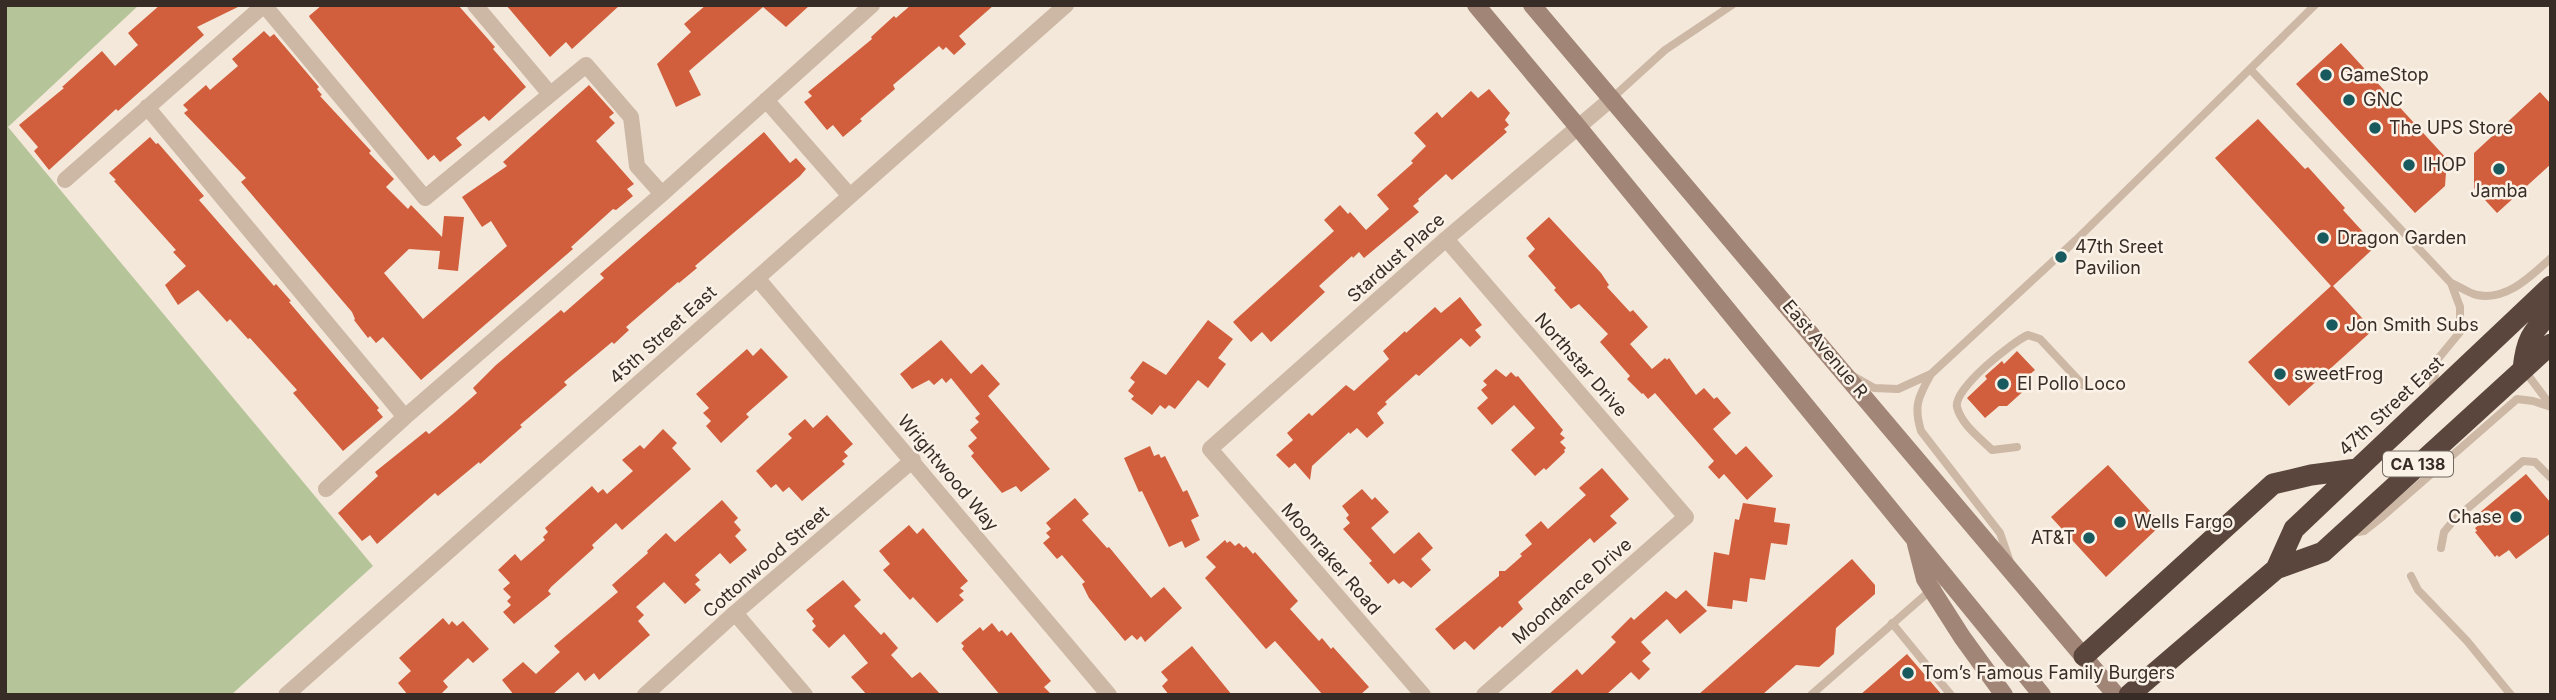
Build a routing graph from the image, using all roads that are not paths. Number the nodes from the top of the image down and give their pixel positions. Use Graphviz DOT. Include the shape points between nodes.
graph roads {
  1 [pos="475,5"];
  2 [pos="872,5"];
  3 [pos="1066,5"];
  4 [pos="1476,5"];
  5 [pos="1532,5"];
  6 [pos="1731,5"];
  7 [pos="2315,5"];
  8 [pos="2250,69"];
  9 [pos="550,94"];
  10 [pos="766,100"];
  11 [pos="1611,100"];
  12 [pos="147,107"];
  13 [pos="1578,127"];
  14 [pos="65,180"];
  15 [pos="662,194"];
  16 [pos="850,196"];
  17 [pos="1446,239"];
  18 [pos="2551,258"];
  19 [pos="757,278"];
  20 [pos="2451,283"];
  21 [pos="2551,286"];
  22 [pos="2551,312"];
  23 [pos="2551,344"];
  24 [pos="2524,369"];
  25 [pos="1845,372"];
  26 [pos="1931,374"];
  27 [pos="2083,385"];
  28 [pos="2432,398"];
  29 [pos="2551,407"];
  30 [pos="405,417"];
  31 [pos="2017,447"];
  32 [pos="1210,449"];
  33 [pos="913,460"];
  34 [pos="2357,469"];
  35 [pos="2551,478"];
  36 [pos="327,489"];
  37 [pos="1685,517"];
  38 [pos="2341,535"];
  39 [pos="1914,537"];
  40 [pos="2441,548"];
  41 [pos="2276,569"];
  42 [pos="2012,571"];
  43 [pos="1947,576"];
  44 [pos="2411,576"];
  45 [pos="1932,589"];
  46 [pos="735,613"];
  47 [pos="1892,623"];
  48 [pos="2084,656"];
  49 [pos="1812,694"];
  50 [pos="286,695"];
  51 [pos="645,695"];
  52 [pos="805,695"];
  53 [pos="1109,695"];
  54 [pos="1423,695"];
  55 [pos="1484,695"];
  56 [pos="1951,695"];
  57 [pos="2004,695"];
  58 [pos="2042,695"];
  59 [pos="2116,695"];
  60 [pos="2129,695"];
  61 [pos="2511,695"];
  1 -- 9 [label="street"];
  2 -- 10 [label="street"];
  3 -- 16 [label="street, 45th Street East"];
  4 -- 13 [label="main road"];
  5 -- 11 [label="main road, East Avenue R"];
  6 -- 11 [label="lane" via="1665,50"];
  7 -- 8 [label="lane"];
  8 -- 20 [label="lane"];
  8 -- 26 [label="lane"];
  9 -- 12 [label="street" via="425,198 264,5"];
  9 -- 15 [label="street" via="586,65 631,117 637,166"];
  10 -- 15 [label="street"];
  10 -- 16 [label="street"];
  11 -- 13 [label="street, Stardust Place"];
  11 -- 25 [label="main road, East Avenue R"];
  12 -- 14 [label="street"];
  12 -- 30 [label="street"];
  13 -- 17 [label="street, Stardust Place"];
  13 -- 39 [label="main road"];
  15 -- 30 [label="street"];
  16 -- 19 [label="street, 45th Street East"];
  17 -- 32 [label="street, Stardust Place"];
  17 -- 37 [label="street, Northstar Drive"];
  18 -- 20 [label="lane" via="2505,293 2478,295"];
  19 -- 33 [label="street, Wrightwood Way"];
  19 -- 50 [label="street, 45th Street East"];
  20 -- 28 [label="lane" via="2459,307 2460,332 2437,360"];
  21 -- 28 [label="highway, 47th Street East / CA 138"];
  22 -- 24 [label="highway" via="2526,344"];
  23 -- 24 [label="highway, 47th Street East / CA 138"];
  24 -- 29 [label="lane"];
  24 -- 38 [label="highway, 47th Street East / CA 138"];
  25 -- 26 [label="lane" via="1874,388 1898,389"];
  25 -- 42 [label="main road, East Avenue R"];
  26 -- 42 [label="lane" via="1916,414 1921,431 2000,533"];
  27 -- 31 [label="lane" via="2040,339 2028,335 2016,340 1961,390 1956,404 1976,435 1992,450"];
  28 -- 34 [label="highway, 47th Street East / CA 138"];
  29 -- 38 [label="lane" via="2517,399 2364,531"];
  30 -- 36 [label="street"];
  32 -- 54 [label="street, Moonraker Road"];
  33 -- 46 [label="street, Cottonwood Street"];
  33 -- 53 [label="street, Wrightwood Way"];
  34 -- 41 [label="highway, 47th Street East / CA 138" via="2294,529"];
  34 -- 48 [label="highway" via="2273,484"];
  35 -- 40 [label="lane" via="2535,462 2523,461 2454,520 2444,532"];
  37 -- 55 [label="street, Moondance Drive"];
  38 -- 41 [label="highway, 47th Street East / CA 138" via="2323,552"];
  39 -- 43 [label="main road"];
  39 -- 45 [label="main road"];
  41 -- 60 [label="highway, 47th Street East / CA 138"];
  42 -- 48 [label="main road, East Avenue R"];
  43 -- 45 [label="lane"];
  43 -- 58 [label="main road"];
  44 -- 61 [label="lane" via="2418,590"];
  45 -- 47 [label="lane"];
  45 -- 57 [label="main road"];
  46 -- 51 [label="street, Cottonwood Street"];
  46 -- 52 [label="street"];
  47 -- 49 [label="lane"];
  47 -- 56 [label="lane"];
  48 -- 59 [label="main road, East Avenue R"];
}
